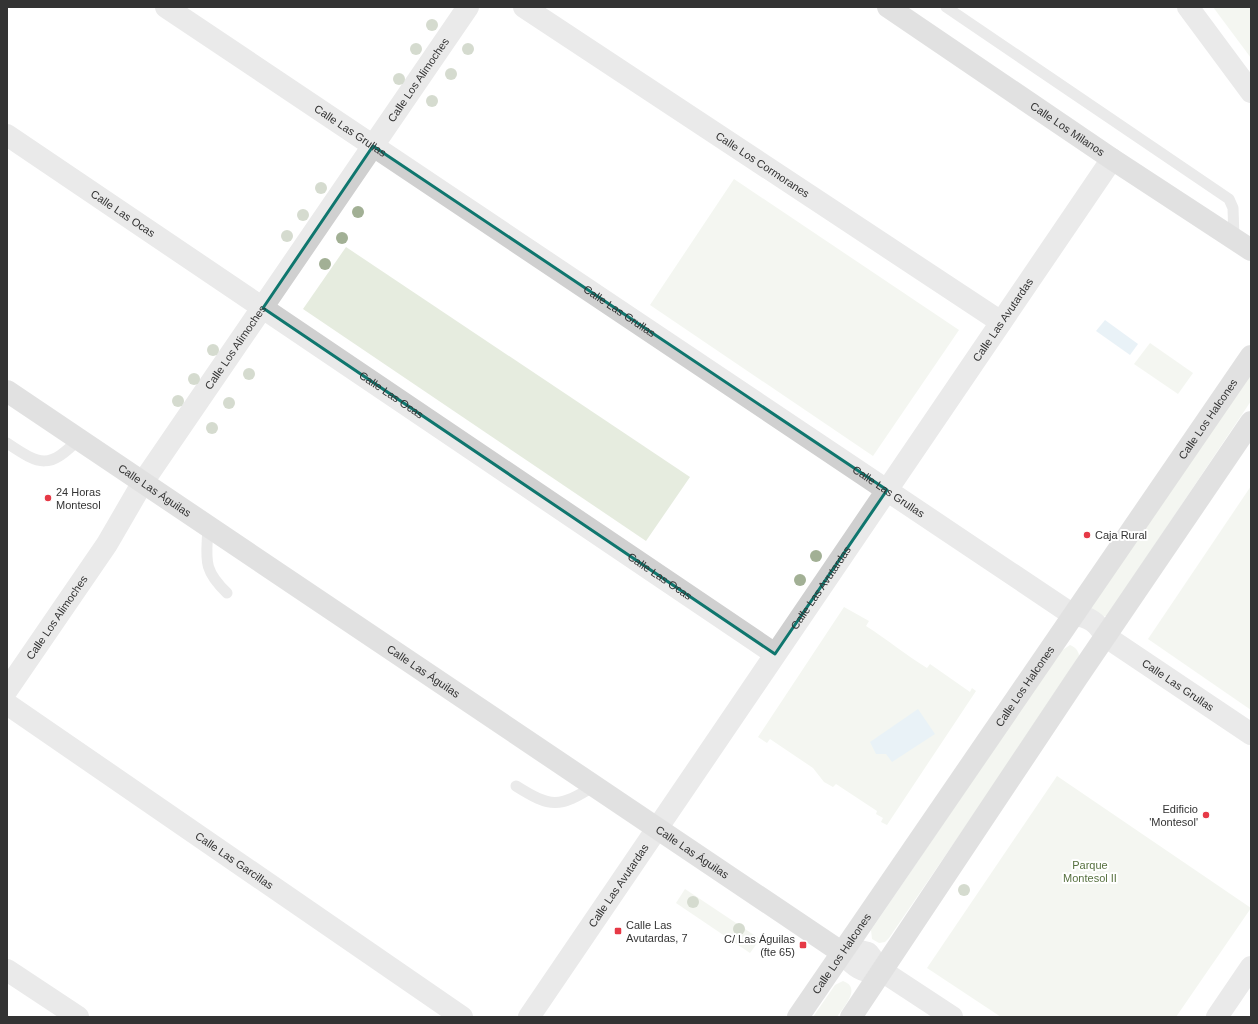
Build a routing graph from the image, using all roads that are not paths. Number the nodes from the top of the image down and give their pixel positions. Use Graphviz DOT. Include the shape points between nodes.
graph roads {
  1 [pos="166,7"];
  2 [pos="468,7"];
  3 [pos="524,7"];
  4 [pos="888,7"];
  5 [pos="946,7"];
  6 [pos="1188,7"];
  7 [pos="1251,92"];
  8 [pos="7,135"];
  9 [pos="374,146"];
  10 [pos="1112,159"];
  11 [pos="1246,246"];
  12 [pos="263,308"];
  13 [pos="1001,322"];
  14 [pos="1251,356"];
  15 [pos="7,391"];
  16 [pos="1251,422"];
  17 [pos="79,439"];
  18 [pos="7,443"];
  19 [pos="143,482"];
  20 [pos="887,490"];
  21 [pos="208,525"];
  22 [pos="227,593"];
  23 [pos="1073,615"];
  24 [pos="1105,636"];
  25 [pos="775,654"];
  26 [pos="7,690"];
  27 [pos="7,704"];
  28 [pos="1251,734"];
  29 [pos="516,786"];
  30 [pos="594,786"];
  31 [pos="658,829"];
  32 [pos="841,952"];
  33 [pos="1251,967"];
  34 [pos="7,970"];
  35 [pos="882,971"];
  36 [pos="78,1017"];
  37 [pos="462,1017"];
  38 [pos="529,1017"];
  39 [pos="798,1017"];
  40 [pos="851,1017"];
  41 [pos="952,1017"];
  42 [pos="1217,1017"];
  1 -- 9 [label="street, Calle Las Grullas"];
  2 -- 9 [label="street, Calle Los Alimoches"];
  3 -- 13 [label="street, Calle Los Cormoranes"];
  4 -- 10 [label="street, Calle Los Milanos"];
  5 -- 11 [label="lane" via="1229,198"];
  6 -- 7 [label="street"];
  8 -- 12 [label="street, Calle Las Ocas"];
  9 -- 12 [label="street, Calle Los Alimoches"];
  9 -- 20 [label="street, Calle Las Grullas"];
  10 -- 11 [label="street, Calle Los Milanos"];
  10 -- 13 [label="street, Calle Las Avutardas"];
  12 -- 19 [label="street, Calle Los Alimoches"];
  12 -- 25 [label="street, Calle Las Ocas"];
  13 -- 20 [label="street, Calle Las Avutardas"];
  14 -- 23 [label="street, Calle Los Halcones"];
  15 -- 17 [label="street, Calle Las Águilas"];
  16 -- 24 [label="street"];
  17 -- 18 [label="lane" via="63,455 51,461 39,461 28,457"];
  17 -- 19 [label="street, Calle Las Águilas"];
  19 -- 21 [label="street, Calle Las Águilas"];
  19 -- 26 [label="street, Calle Los Alimoches" via="108,544"];
  20 -- 23 [label="street, Calle Las Grullas"];
  20 -- 25 [label="street, Calle Las Avutardas"];
  21 -- 22 [label="lane" via="207,568"];
  21 -- 30 [label="street, Calle Las Águilas"];
  23 -- 24 [label="street, Calle Las Grullas" via="1075,624 1083,631 1093,636"];
  23 -- 32 [label="street, Calle Los Halcones"];
  24 -- 28 [label="street, Calle Las Grullas"];
  24 -- 35 [label="street"];
  25 -- 31 [label="street, Calle Las Avutardas"];
  27 -- 37 [label="street, Calle Las Garcillas"];
  29 -- 30 [label="lane" via="537,800 552,803 563,802"];
  30 -- 31 [label="street, Calle Las Águilas"];
  31 -- 32 [label="street, Calle Las Águilas"];
  31 -- 38 [label="street, Calle Las Avutardas"];
  32 -- 35 [label="street, Calle Las Águilas" via="861,970 874,973"];
  32 -- 39 [label="street, Calle Los Halcones"];
  33 -- 42 [label="street"];
  34 -- 36 [label="street"];
  35 -- 40 [label="street"];
  35 -- 41 [label="street"];
}
